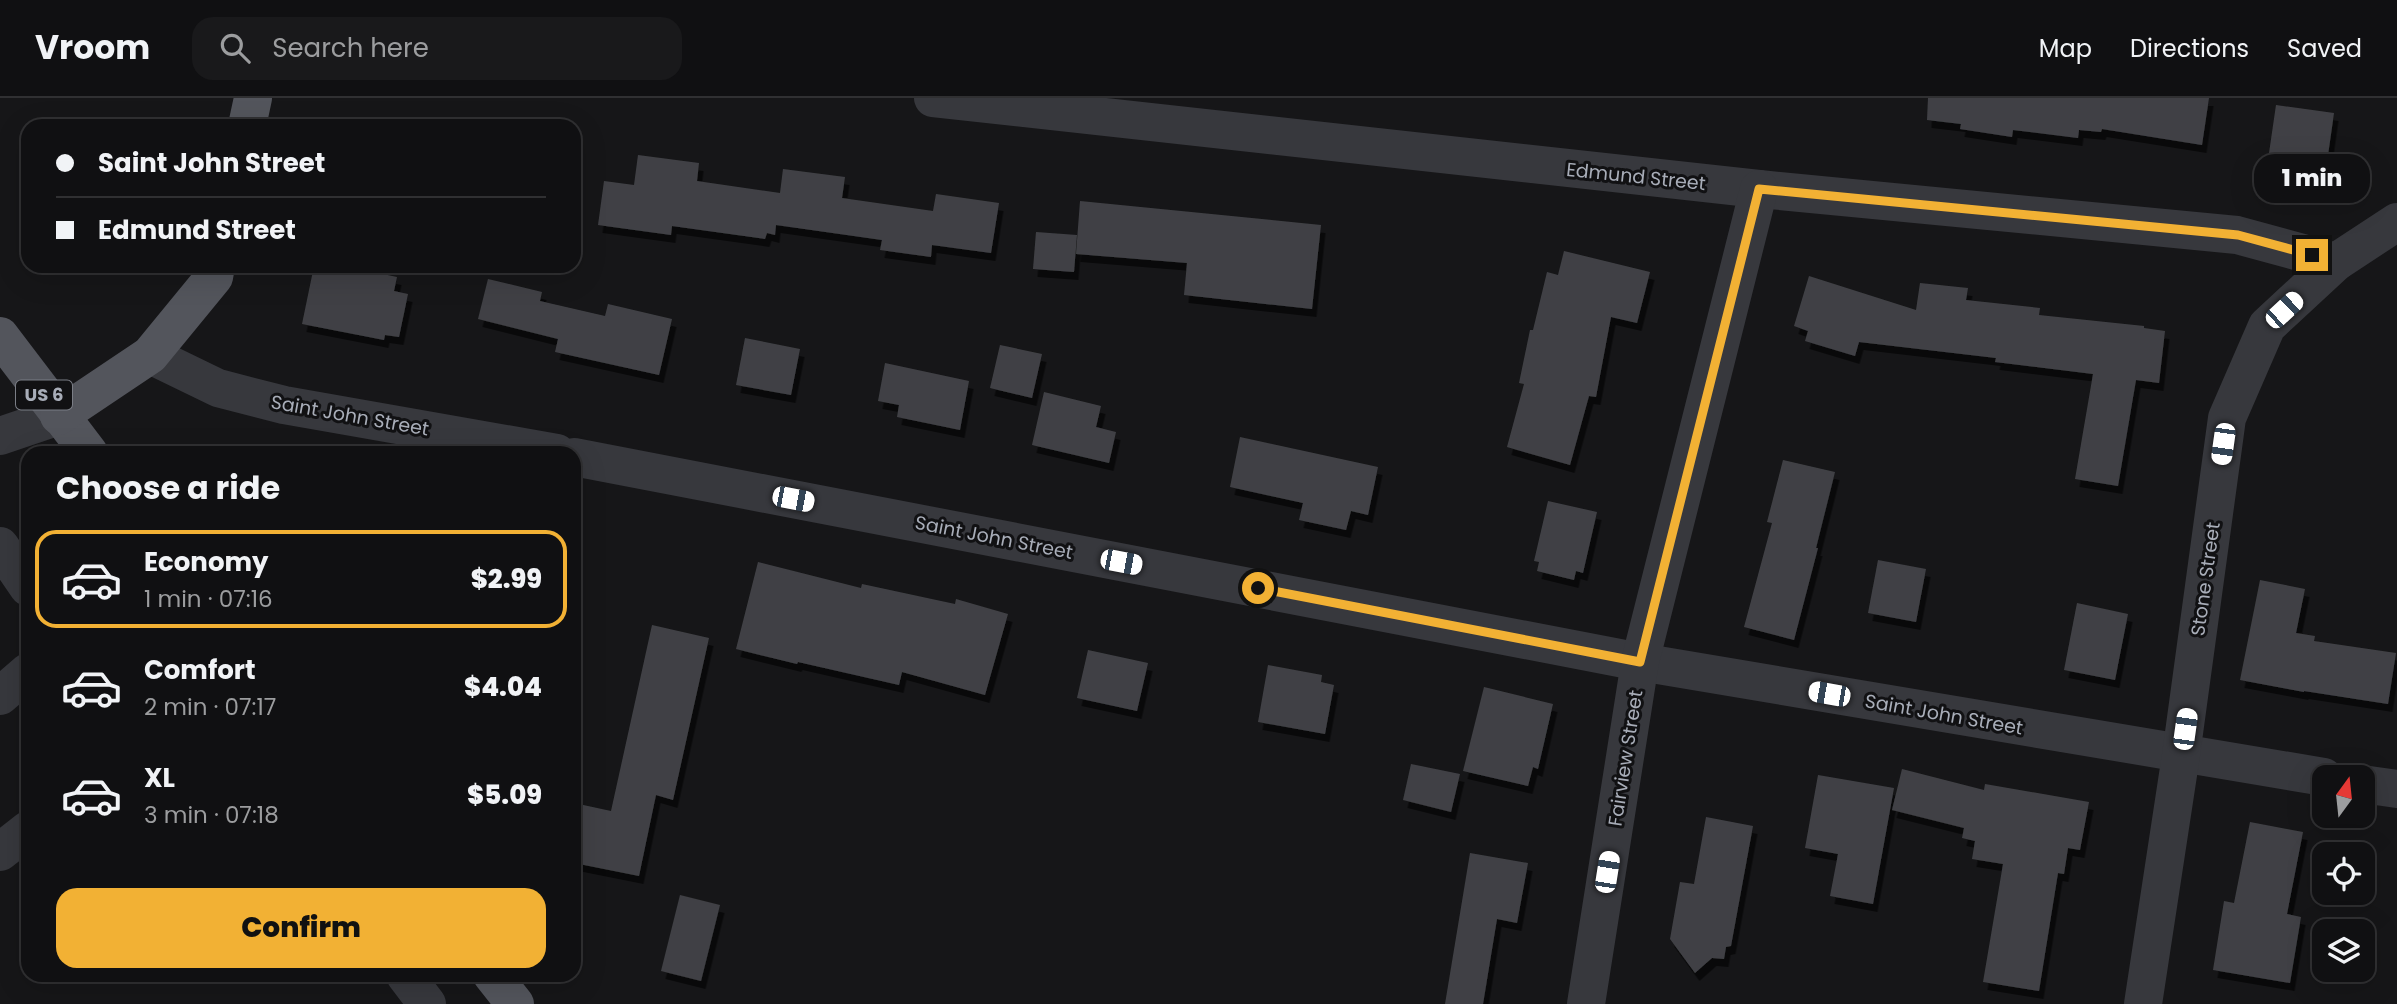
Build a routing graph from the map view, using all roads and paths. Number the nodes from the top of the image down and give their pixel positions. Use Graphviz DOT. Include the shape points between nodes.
graph roads {
  1 [pos="253,98"];
  2 [pos="933,98"];
  3 [pos="248,119"];
  4 [pos="1759,189"];
  5 [pos="2397,222"];
  6 [pos="2336,262"];
  7 [pos="215,273"];
  8 [pos="0,336"];
  9 [pos="150,355"];
  10 [pos="59,416"];
  11 [pos="0,436"];
  12 [pos="83,446"];
  13 [pos="517,446"];
  14 [pos="581,458"];
  15 [pos="0,546"];
  16 [pos="21,577"];
  17 [pos="1640,662"];
  18 [pos="21,679"];
  19 [pos="0,696"];
  20 [pos="2181,755"];
  21 [pos="2312,776"];
  22 [pos="2375,786"];
  23 [pos="2397,789"];
  24 [pos="21,836"];
  25 [pos="0,852"];
  26 [pos="410,982"];
  27 [pos="427,1004"];
  28 [pos="1586,1004"];
  29 [pos="2143,1004"];
  1 -- 3 [label="main road"];
  2 -- 4 [label="street, Edmund Street"];
  4 -- 6 [label="street, Edmund Street" via="2238,235"];
  4 -- 17 [label="street, Fairview Street"];
  5 -- 6 [label="street, Stone Street"];
  6 -- 20 [label="street, Stone Street" via="2267,326 2227,418"];
  7 -- 9 [label="main road"];
  8 -- 10 [label="main road, US 6"];
  9 -- 10 [label="main road"];
  9 -- 13 [label="street, Saint John Street" via="218,388 284,405"];
  10 -- 11 [label="street"];
  10 -- 12 [label="main road, US 6"];
  14 -- 17 [label="street, Saint John Street"];
  15 -- 16 [label="street"];
  17 -- 20 [label="street, Saint John Street"];
  17 -- 28 [label="street, Fairview Street"];
  18 -- 19 [label="street"];
  20 -- 21 [label="street, Saint John Street"];
  20 -- 29 [label="street, Stone Street"];
  22 -- 23 [label="street"];
  24 -- 25 [label="street"];
  26 -- 27 [label="street"];
}
